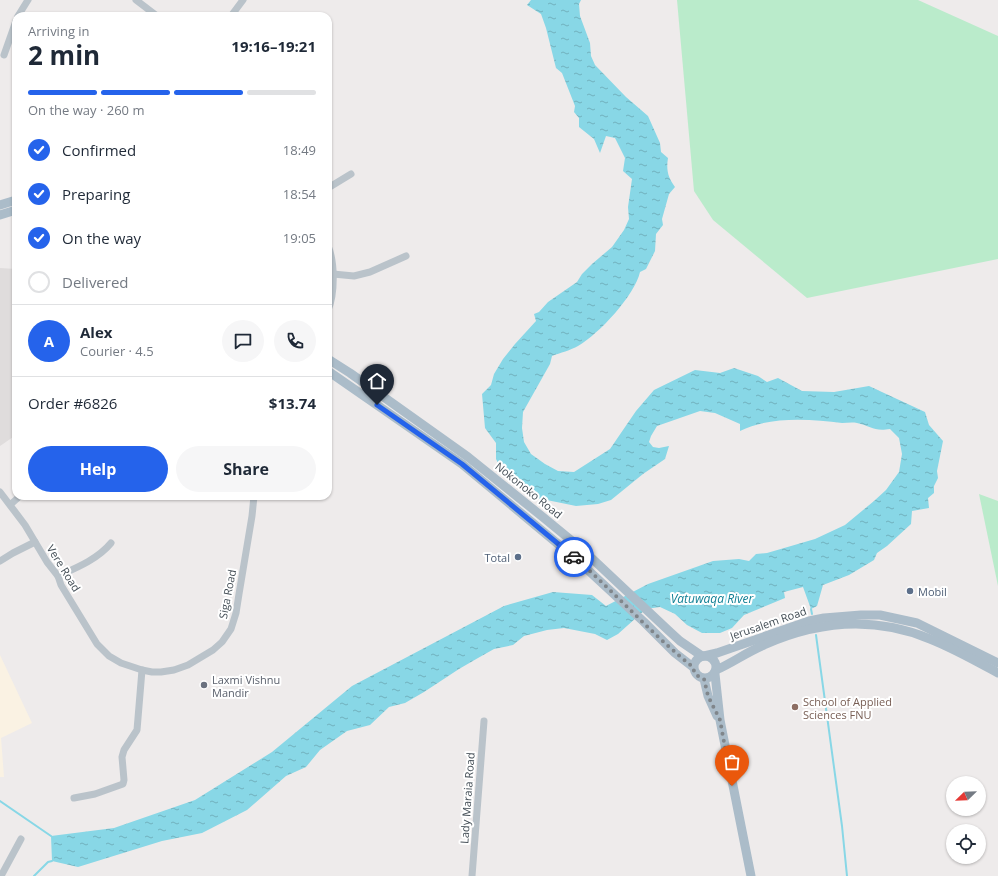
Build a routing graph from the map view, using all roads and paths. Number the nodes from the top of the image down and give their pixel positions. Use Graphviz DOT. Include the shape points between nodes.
graph roads {
  1 [pos="28,0"];
  2 [pos="136,0"];
  3 [pos="243,0"];
  4 [pos="20,12"];
  5 [pos="152,12"];
  6 [pos="234,12"];
  7 [pos="12,32"];
  8 [pos="4,55"];
  9 [pos="352,174"];
  10 [pos="332,186"];
  11 [pos="12,201"];
  12 [pos="0,205"];
  13 [pos="12,211"];
  14 [pos="0,215"];
  15 [pos="406,256"];
  16 [pos="332,261"];
  17 [pos="333,274"];
  18 [pos="332,295"];
  19 [pos="332,362"];
  20 [pos="332,374"];
  21 [pos="490,480"];
  22 [pos="0,492"];
  23 [pos="16,500"];
  24 [pos="254,500"];
  25 [pos="11,504"];
  26 [pos="35,542"];
  27 [pos="111,543"];
  28 [pos="0,561"];
  29 [pos="58,576"];
  30 [pos="109,656"];
  31 [pos="703,656"];
  32 [pos="998,663"];
  33 [pos="693,667"];
  34 [pos="142,670"];
  35 [pos="715,672"];
  36 [pos="998,673"];
  37 [pos="704,679"];
  38 [pos="720,720"];
  39 [pos="484,721"];
  40 [pos="74,798"];
  41 [pos="21,839"];
  42 [pos="0,876"];
  43 [pos="472,876"];
  44 [pos="750,876"];
  1 -- 4 [label="street"];
  2 -- 5 [label="street"];
  3 -- 6 [label="street"];
  7 -- 8 [label="street"];
  9 -- 10 [label="street"];
  11 -- 12 [label="main road"];
  13 -- 14 [label="main road"];
  15 -- 17 [label="street" via="370,272 354,276"];
  16 -- 17 [label="street"];
  17 -- 18 [label="street"];
  19 -- 21 [label="main road, Nokonoko Road" via="462,452"];
  20 -- 21 [label="main road, Nokonoko Road" via="462,464"];
  21 -- 31 [label="main road, Nokonoko Road" via="583,550 680,641"];
  21 -- 33 [label="main road, Nokonoko Road"];
  22 -- 25 [label="street, Vere Road"];
  23 -- 25 [label="street"];
  24 -- 34 [label="street, Siga Road" via="236,613 228,635 213,650 188,665 161,672"];
  25 -- 26 [label="street, Vere Road"];
  26 -- 28 [label="street"];
  26 -- 29 [label="street, Vere Road"];
  27 -- 29 [label="street" via="95,557"];
  29 -- 30 [label="street, Vere Road" via="97,644"];
  30 -- 34 [label="street, Siga Road"];
  31 -- 32 [label="main road, Jerusalem Road" via="809,621 880,615 918,623"];
  31 -- 33 [label="main road" via="696,660"];
  31 -- 35 [label="main road" via="714,660"];
  33 -- 37 [label="main road" via="695,674"];
  34 -- 40 [label="street" via="137,730 122,757 123,784"];
  35 -- 36 [label="main road, Jerusalem Road" via="763,645 803,630 847,625 889,626 915,634"];
  35 -- 37 [label="main road" via="710,678"];
  35 -- 38 [label="main road"];
  37 -- 38 [label="main road" via="708,696"];
  38 -- 44 [label="main road"];
  39 -- 43 [label="street, Lady Maraia Road"];
  41 -- 42 [label="street"];
}
